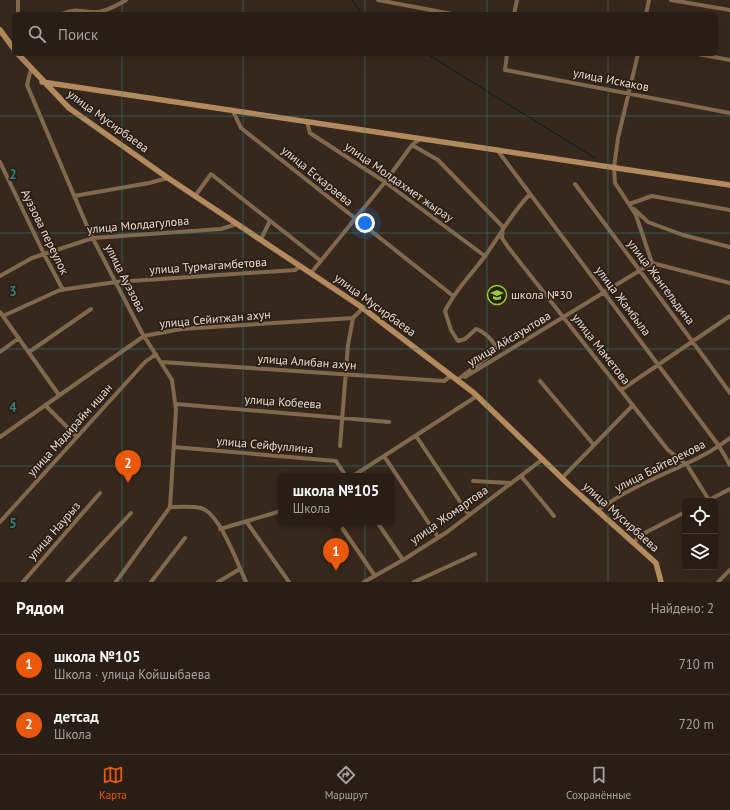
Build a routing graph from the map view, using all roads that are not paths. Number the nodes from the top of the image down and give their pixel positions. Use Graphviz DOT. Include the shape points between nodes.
graph roads {
  1 [pos="18,0"];
  2 [pos="126,0"];
  3 [pos="378,0"];
  4 [pos="517,0"];
  5 [pos="650,0"];
  6 [pos="670,0"];
  7 [pos="730,10"];
  8 [pos="18,12"];
  9 [pos="66,12"];
  10 [pos="95,12"];
  11 [pos="95,12"];
  12 [pos="441,12"];
  13 [pos="514,12"];
  14 [pos="647,12"];
  15 [pos="0,30"];
  16 [pos="12,46"];
  17 [pos="21,56"];
  18 [pos="507,56"];
  19 [pos="638,56"];
  20 [pos="709,56"];
  21 [pos="730,60"];
  22 [pos="31,69"];
  23 [pos="42,82"];
  24 [pos="628,94"];
  25 [pos="233,111"];
  26 [pos="730,113"];
  27 [pos="307,122"];
  28 [pos="421,138"];
  29 [pos="412,145"];
  30 [pos="498,151"];
  31 [pos="0,162"];
  32 [pos="614,168"];
  33 [pos="168,178"];
  34 [pos="386,182"];
  35 [pos="575,184"];
  36 [pos="730,185"];
  37 [pos="530,194"];
  38 [pos="74,196"];
  39 [pos="195,196"];
  40 [pos="628,204"];
  41 [pos="730,210"];
  42 [pos="355,219"];
  43 [pos="270,221"];
  44 [pos="238,224"];
  45 [pos="503,227"];
  46 [pos="93,238"];
  47 [pos="261,240"];
  48 [pos="730,246"];
  49 [pos="44,254"];
  50 [pos="485,256"];
  51 [pos="321,261"];
  52 [pos="652,263"];
  53 [pos="301,266"];
  54 [pos="639,271"];
  55 [pos="311,273"];
  56 [pos="0,276"];
  57 [pos="116,282"];
  58 [pos="730,283"];
  59 [pos="63,290"];
  60 [pos="604,292"];
  61 [pos="452,296"];
  62 [pos="363,308"];
  63 [pos="91,309"];
  64 [pos="1,314"];
  65 [pos="730,316"];
  66 [pos="564,317"];
  67 [pos="353,318"];
  68 [pos="144,336"];
  69 [pos="19,338"];
  70 [pos="693,342"];
  71 [pos="0,352"];
  72 [pos="29,352"];
  73 [pos="156,354"];
  74 [pos="161,362"];
  75 [pos="659,366"];
  76 [pos="346,375"];
  77 [pos="451,376"];
  78 [pos="458,381"];
  79 [pos="540,381"];
  80 [pos="621,390"];
  81 [pos="730,393"];
  82 [pos="59,395"];
  83 [pos="477,396"];
  84 [pos="176,404"];
  85 [pos="44,405"];
  86 [pos="633,405"];
  87 [pos="343,417"];
  88 [pos="388,422"];
  89 [pos="416,436"];
  90 [pos="0,437"];
  91 [pos="77,437"];
  92 [pos="730,438"];
  93 [pos="594,445"];
  94 [pos="340,446"];
  95 [pos="719,446"];
  96 [pos="174,447"];
  97 [pos="384,456"];
  98 [pos="543,460"];
  99 [pos="687,465"];
  100 [pos="730,465"];
  101 [pos="344,473"];
  102 [pos="358,473"];
  103 [pos="521,476"];
  104 [pos="562,478"];
  105 [pos="474,481"];
  106 [pos="512,483"];
  107 [pos="730,489"];
  108 [pos="100,493"];
  109 [pos="707,498"];
  110 [pos="712,498"];
  111 [pos="170,507"];
  112 [pos="598,510"];
  113 [pos="278,512"];
  114 [pos="131,513"];
  115 [pos="682,514"];
  116 [pos="469,515"];
  117 [pos="554,516"];
  118 [pos="246,521"];
  119 [pos="0,522"];
  120 [pos="340,525"];
  121 [pos="379,525"];
  122 [pos="220,529"];
  123 [pos="438,537"];
  124 [pos="185,538"];
  125 [pos="634,543"];
  126 [pos="475,554"];
  127 [pos="403,560"];
  128 [pos="240,569"];
  129 [pos="730,570"];
  130 [pos="375,576"];
  131 [pos="23,582"];
  132 [pos="67,582"];
  133 [pos="116,582"];
  134 [pos="151,582"];
  135 [pos="218,582"];
  136 [pos="246,582"];
  137 [pos="289,582"];
  138 [pos="364,582"];
  139 [pos="414,582"];
  140 [pos="661,582"];
  141 [pos="718,582"];
  1 -- 8 [label="street"];
  2 -- 11 [label="street" via="106,11"];
  3 -- 12 [label="street"];
  4 -- 13 [label="street"];
  5 -- 14 [label="street"];
  6 -- 7 [label="street"];
  9 -- 10 [label="street" via="79,9"];
  15 -- 16 [label="street"];
  17 -- 22 [label="street, улица Мусирбаева"];
  18 -- 24 [label="street, улица Искаков" via="505,70"];
  19 -- 24 [label="street"];
  20 -- 21 [label="street"];
  22 -- 23 [label="street, улица Мусирбаева"];
  22 -- 38 [label="street, улица Ауэзова" via="27,85"];
  23 -- 25 [label="street"];
  23 -- 33 [label="street, улица Мусирбаева" via="69,108"];
  24 -- 26 [label="street, улица Искаков"];
  24 -- 32 [label="street"];
  25 -- 27 [label="street"];
  25 -- 42 [label="street, улица Ескараева" via="241,128"];
  27 -- 28 [label="street"];
  27 -- 34 [label="street, улица Молдахмет жырау" via="310,134"];
  28 -- 29 [label="street"];
  28 -- 30 [label="street"];
  29 -- 34 [label="street"];
  29 -- 45 [label="street" via="438,160"];
  30 -- 32 [label="street"];
  30 -- 37 [label="street, улица Жамбыла"];
  31 -- 49 [label="street, Ауэзова переулок"];
  32 -- 36 [label="street"];
  32 -- 40 [label="street" via="615,183"];
  33 -- 38 [label="street" via="149,184"];
  33 -- 39 [label="street, улица Мусирбаева"];
  34 -- 42 [label="street"];
  34 -- 50 [label="street, улица Молдахмет жырау"];
  35 -- 54 [label="street, улица Жангельдина"];
  37 -- 45 [label="street"];
  37 -- 60 [label="street, улица Жамбыла"];
  38 -- 46 [label="street, улица Ауэзова"];
  39 -- 43 [label="street" via="211,174"];
  39 -- 44 [label="street, улица Мусирбаева"];
  40 -- 41 [label="street" via="652,196"];
  40 -- 48 [label="street" via="648,222 683,235"];
  40 -- 52 [label="street" via="636,215"];
  42 -- 51 [label="street"];
  42 -- 61 [label="street, улица Ескараева"];
  43 -- 47 [label="street"];
  43 -- 51 [label="street"];
  44 -- 46 [label="street, улица Молдагулова" via="221,228"];
  44 -- 47 [label="street, улица Мусирбаева"];
  45 -- 50 [label="street"];
  45 -- 66 [label="street, улица Маметова" via="502,238 508,247"];
  46 -- 49 [label="street, улица Молдагулова"];
  46 -- 57 [label="street, улица Ауэзова"];
  47 -- 53 [label="street, улица Мусирбаева"];
  49 -- 56 [label="street, улица Молдагулова"];
  49 -- 59 [label="street, Ауэзова переулок"];
  50 -- 61 [label="street"];
  51 -- 55 [label="street"];
  52 -- 54 [label="street, улица Айсауытова"];
  52 -- 58 [label="street"];
  53 -- 55 [label="street, улица Мусирбаева"];
  53 -- 57 [label="street, улица Турмагамбетова" via="295,270"];
  54 -- 60 [label="street, улица Айсауытова"];
  54 -- 70 [label="street, улица Жангельдина"];
  55 -- 62 [label="street, улица Мусирбаева"];
  57 -- 59 [label="street, улица Турмагамбетова"];
  57 -- 68 [label="street, улица Ауэзова"];
  59 -- 64 [label="street, улица Турмагамбетова"];
  60 -- 66 [label="street, улица Айсауытова"];
  60 -- 75 [label="street, улица Жамбыла"];
  61 -- 78 [label="street" via="445,314 455,338 460,342 476,330 480,330 492,341 496,349"];
  62 -- 67 [label="street"];
  62 -- 77 [label="street, улица Мусирбаева"];
  63 -- 72 [label="street"];
  64 -- 69 [label="street"];
  65 -- 70 [label="street"];
  66 -- 78 [label="street, улица Айсауытова"];
  66 -- 80 [label="street, улица Маметова"];
  67 -- 68 [label="street, улица Сейитжан ахун" via="181,329"];
  67 -- 76 [label="street"];
  68 -- 73 [label="street, улица Ауэзова"];
  68 -- 82 [label="street, улица Сейитжан ахун"];
  69 -- 71 [label="street"];
  69 -- 72 [label="street"];
  70 -- 75 [label="street"];
  70 -- 81 [label="street, улица Жангельдина"];
  72 -- 82 [label="street"];
  73 -- 74 [label="street, улица Ауэзова"];
  73 -- 91 [label="street, улица Мадирайм ишан" via="145,362"];
  74 -- 76 [label="street, улица Алибан ахун"];
  74 -- 84 [label="street, улица Ауэзова" via="172,380"];
  75 -- 80 [label="street"];
  75 -- 95 [label="street, улица Жамбыла"];
  76 -- 77 [label="street, улица Алибан ахун" via="444,381"];
  76 -- 87 [label="street"];
  77 -- 78 [label="street, улица Мусирбаева"];
  78 -- 83 [label="street, улица Мусирбаева"];
  79 -- 93 [label="street"];
  80 -- 86 [label="street, улица Маметова"];
  82 -- 85 [label="street, улица Сейитжан ахун"];
  83 -- 89 [label="street"];
  83 -- 98 [label="street, улица Мусирбаева"];
  84 -- 87 [label="street, улица Кобеева"];
  84 -- 96 [label="street, улица Ауэзова"];
  85 -- 90 [label="street, улица Сейитжан ахун"];
  85 -- 91 [label="street"];
  86 -- 93 [label="street"];
  86 -- 99 [label="street, улица Маметова" via="668,450"];
  87 -- 88 [label="street, улица Кобеева"];
  87 -- 94 [label="street"];
  89 -- 97 [label="street"];
  89 -- 116 [label="street"];
  91 -- 119 [label="street, улица Мадирайм ишан"];
  92 -- 95 [label="street, улица Байтерекова"];
  93 -- 104 [label="street"];
  95 -- 99 [label="street, улица Байтерекова"];
  95 -- 100 [label="street, улица Жамбыла"];
  96 -- 101 [label="street, улица Сейфуллина" via="336,461"];
  96 -- 111 [label="street, улица Ауэзова"];
  97 -- 102 [label="street"];
  97 -- 123 [label="street"];
  98 -- 103 [label="street, улица Жомартова"];
  98 -- 104 [label="street, улица Мусирбаева"];
  99 -- 109 [label="street, улица Маметова"];
  99 -- 112 [label="street, улица Байтерекова" via="629,491"];
  103 -- 106 [label="street, улица Жомартова"];
  103 -- 117 [label="street"];
  104 -- 112 [label="street, улица Мусирбаева"];
  105 -- 106 [label="street"];
  106 -- 116 [label="street, улица Жомартова"];
  107 -- 110 [label="street"];
  108 -- 131 [label="street, улица Наурыз"];
  111 -- 122 [label="street" via="202,508 213,517"];
  111 -- 133 [label="street"];
  112 -- 125 [label="street, улица Мусирбаева"];
  113 -- 118 [label="street"];
  114 -- 132 [label="street"];
  115 -- 125 [label="street" via="639,536"];
  116 -- 123 [label="street, улица Жомартова"];
  118 -- 122 [label="street"];
  118 -- 137 [label="street"];
  120 -- 130 [label="street"];
  121 -- 127 [label="street"];
  122 -- 128 [label="street"];
  123 -- 127 [label="street, улица Жомартова"];
  124 -- 134 [label="street"];
  125 -- 140 [label="street, улица Мусирбаева" via="656,564"];
  126 -- 139 [label="street"];
  127 -- 130 [label="street, улица Жомартова"];
  128 -- 135 [label="street"];
  128 -- 136 [label="street"];
  129 -- 141 [label="street"];
  130 -- 138 [label="street, улица Жомартова"];
}
